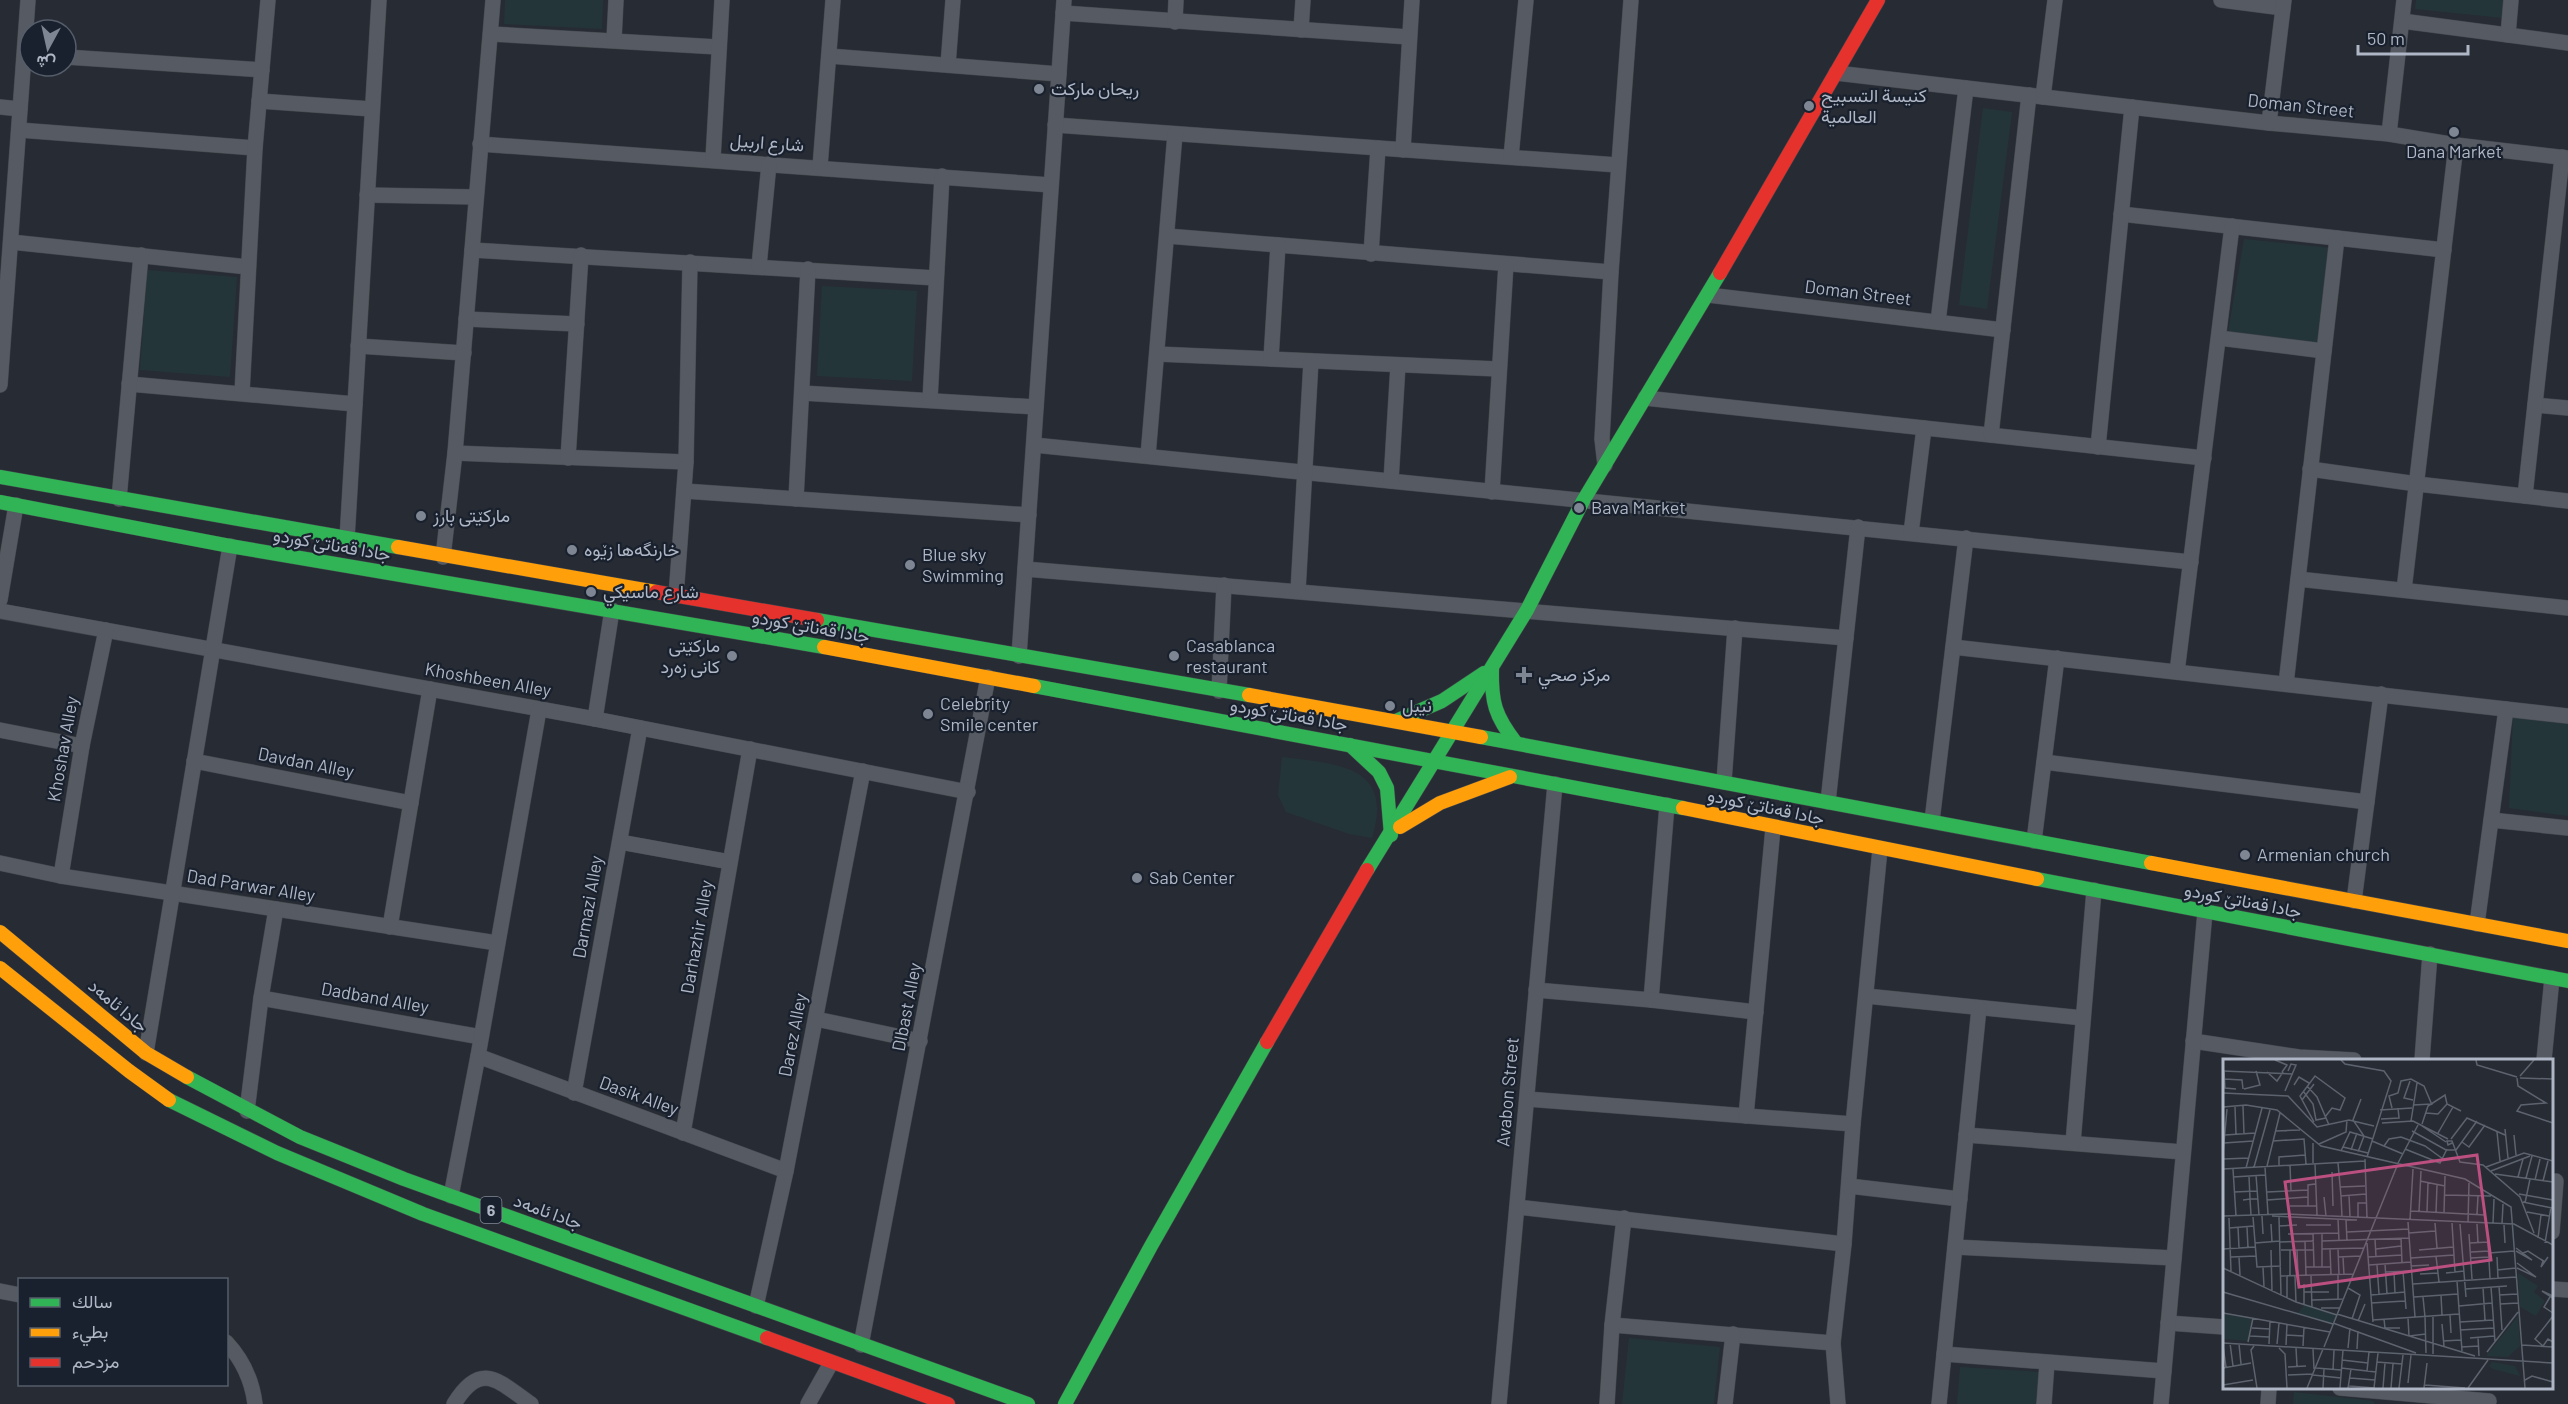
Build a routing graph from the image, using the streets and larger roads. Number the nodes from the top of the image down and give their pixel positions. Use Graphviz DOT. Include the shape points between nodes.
graph roads {
  1 [pos="28,0"];
  2 [pos="268,0"];
  3 [pos="379,0"];
  4 [pos="493,0"];
  5 [pos="616,0"];
  6 [pos="722,0"];
  7 [pos="833,0"];
  8 [pos="953,0"];
  9 [pos="1176,0"];
  10 [pos="1303,0"];
  11 [pos="1412,0"];
  12 [pos="1526,0"];
  13 [pos="1631,0"];
  14 [pos="1878,0"];
  15 [pos="2055,0"];
  16 [pos="2221,0"];
  17 [pos="2404,0"];
  18 [pos="2511,0"];
  19 [pos="2283,4"];
  20 [pos="1064,6"];
  21 [pos="28,18"];
  22 [pos="1175,21"];
  23 [pos="2402,21"];
  24 [pos="1301,30"];
  25 [pos="491,34"];
  26 [pos="2508,35"];
  27 [pos="1409,37"];
  28 [pos="614,40"];
  29 [pos="2568,43"];
  30 [pos="718,47"];
  31 [pos="829,56"];
  32 [pos="78,58"];
  33 [pos="948,65"];
  34 [pos="262,70"];
  35 [pos="1836,72"];
  36 [pos="1059,74"];
  37 [pos="24,78"];
  38 [pos="1966,88"];
  39 [pos="2036,96"];
  40 [pos="259,101"];
  41 [pos="0,107"];
  42 [pos="2132,107"];
  43 [pos="20,109"];
  44 [pos="372,109"];
  45 [pos="2269,123"];
  46 [pos="1055,125"];
  47 [pos="19,130"];
  48 [pos="1176,134"];
  49 [pos="2390,134"];
  50 [pos="480,144"];
  51 [pos="2456,145"];
  52 [pos="255,148"];
  53 [pos="1378,148"];
  54 [pos="1403,150"];
  55 [pos="1511,158"];
  56 [pos="2565,158"];
  57 [pos="713,159"];
  58 [pos="769,164"];
  59 [pos="1618,165"];
  60 [pos="820,167"];
  61 [pos="942,176"];
  62 [pos="1052,185"];
  63 [pos="367,195"];
  64 [pos="476,197"];
  65 [pos="2121,214"];
  66 [pos="2232,226"];
  67 [pos="2561,232"];
  68 [pos="1167,236"];
  69 [pos="2337,238"];
  70 [pos="10,242"];
  71 [pos="1278,246"];
  72 [pos="472,250"];
  73 [pos="2444,250"];
  74 [pos="1371,254"];
  75 [pos="141,255"];
  76 [pos="581,255"];
  77 [pos="690,262"];
  78 [pos="1506,264"];
  79 [pos="759,266"];
  80 [pos="248,267"];
  81 [pos="808,269"];
  82 [pos="1611,272"];
  83 [pos="936,278"];
  84 [pos="1708,295"];
  85 [pos="466,319"];
  86 [pos="1938,322"];
  87 [pos="577,324"];
  88 [pos="2003,330"];
  89 [pos="2,335"];
  90 [pos="2218,338"];
  91 [pos="358,346"];
  92 [pos="2324,351"];
  93 [pos="464,353"];
  94 [pos="1157,354"];
  95 [pos="1271,359"];
  96 [pos="1311,361"];
  97 [pos="1398,365"];
  98 [pos="1498,369"];
  99 [pos="129,384"];
  100 [pos="0,385"];
  101 [pos="242,393"];
  102 [pos="802,393"];
  103 [pos="1645,398"];
  104 [pos="930,400"];
  105 [pos="355,404"];
  106 [pos="2535,405"];
  107 [pos="1036,407"];
  108 [pos="2568,408"];
  109 [pos="1924,428"];
  110 [pos="1991,435"];
  111 [pos="1034,445"];
  112 [pos="2098,447"];
  113 [pos="455,453"];
  114 [pos="1148,456"];
  115 [pos="568,458"];
  116 [pos="2204,458"];
  117 [pos="686,462"];
  118 [pos="1605,465"];
  119 [pos="2310,469"];
  120 [pos="1304,472"];
  121 [pos="0,477"];
  122 [pos="1391,481"];
  123 [pos="2416,484"];
  124 [pos="684,491"];
  125 [pos="1492,492"];
  126 [pos="2525,496"];
  127 [pos="119,499"];
  128 [pos="796,499"];
  129 [pos="1583,501"];
  130 [pos="2568,501"];
  131 [pos="0,502"];
  132 [pos="16,506"];
  133 [pos="1029,515"];
  134 [pos="1858,527"];
  135 [pos="1911,533"];
  136 [pos="1966,538"];
  137 [pos="347,539"];
  138 [pos="230,546"];
  139 [pos="443,556"];
  140 [pos="2191,562"];
  141 [pos="1025,569"];
  142 [pos="2298,579"];
  143 [pos="1224,585"];
  144 [pos="2404,590"];
  145 [pos="1298,591"];
  146 [pos="676,596"];
  147 [pos="0,600"];
  148 [pos="2568,608"];
  149 [pos="612,610"];
  150 [pos="1527,610"];
  151 [pos="0,611"];
  152 [pos="1735,628"];
  153 [pos="105,630"];
  154 [pos="1846,638"];
  155 [pos="1953,647"];
  156 [pos="213,650"];
  157 [pos="1019,656"];
  158 [pos="2057,658"];
  159 [pos="1492,668"];
  160 [pos="2177,672"];
  161 [pos="988,676"];
  162 [pos="2286,684"];
  163 [pos="430,689"];
  164 [pos="1219,691"];
  165 [pos="2381,694"];
  166 [pos="2506,709"];
  167 [pos="538,710"];
  168 [pos="2568,716"];
  169 [pos="595,719"];
  170 [pos="1396,721"];
  171 [pos="640,728"];
  172 [pos="0,730"];
  173 [pos="1450,732"];
  174 [pos="1516,743"];
  175 [pos="1350,744"];
  176 [pos="82,746"];
  177 [pos="750,749"];
  178 [pos="194,760"];
  179 [pos="1433,762"];
  180 [pos="2044,762"];
  181 [pos="862,771"];
  182 [pos="1513,776"];
  183 [pos="1724,782"];
  184 [pos="1555,784"];
  185 [pos="968,792"];
  186 [pos="1828,802"];
  187 [pos="2367,802"];
  188 [pos="411,803"];
  189 [pos="1666,804"];
  190 [pos="2491,820"];
  191 [pos="1932,822"];
  192 [pos="1773,828"];
  193 [pos="2568,828"];
  194 [pos="1390,835"];
  195 [pos="2034,841"];
  196 [pos="620,842"];
  197 [pos="1880,849"];
  198 [pos="730,862"];
  199 [pos="0,863"];
  200 [pos="61,876"];
  201 [pos="2094,890"];
  202 [pos="173,893"];
  203 [pos="2354,901"];
  204 [pos="276,909"];
  205 [pos="2205,912"];
  206 [pos="2477,924"];
  207 [pos="390,927"];
  208 [pos="0,932"];
  209 [pos="2568,941"];
  210 [pos="497,944"];
  211 [pos="2430,954"];
  212 [pos="0,968"];
  213 [pos="2552,978"];
  214 [pos="2568,981"];
  215 [pos="1536,990"];
  216 [pos="1866,996"];
  217 [pos="261,998"];
  218 [pos="1651,999"];
  219 [pos="1979,1008"];
  220 [pos="1756,1012"];
  221 [pos="2084,1018"];
  222 [pos="816,1019"];
  223 [pos="482,1037"];
  224 [pos="920,1041"];
  225 [pos="2193,1041"];
  226 [pos="146,1053"];
  227 [pos="478,1056"];
  228 [pos="2299,1059"];
  229 [pos="2422,1059"];
  230 [pos="2544,1059"];
  231 [pos="574,1093"];
  232 [pos="1527,1099"];
  233 [pos="247,1111"];
  234 [pos="1746,1116"];
  235 [pos="1853,1124"];
  236 [pos="683,1132"];
  237 [pos="1966,1134"];
  238 [pos="2073,1143"];
  239 [pos="2183,1152"];
  240 [pos="786,1170"];
  241 [pos="2558,1181"];
  242 [pos="1849,1186"];
  243 [pos="451,1196"];
  244 [pos="1960,1198"];
  245 [pos="1517,1207"];
  246 [pos="1624,1218"];
  247 [pos="2553,1224"];
  248 [pos="1844,1244"];
  249 [pos="1955,1247"];
  250 [pos="619,1257"];
  251 [pos="2174,1258"];
  252 [pos="665,1273"];
  253 [pos="611,1282"];
  254 [pos="2553,1289"];
  255 [pos="2568,1290"];
  256 [pos="0,1291"];
  257 [pos="18,1295"];
  258 [pos="655,1299"];
  259 [pos="756,1306"];
  260 [pos="2168,1323"];
  261 [pos="1612,1326"];
  262 [pos="2223,1327"];
  263 [pos="1733,1334"];
  264 [pos="1833,1343"];
  265 [pos="228,1344"];
  266 [pos="861,1345"];
  267 [pos="1944,1354"];
  268 [pos="831,1363"];
  269 [pos="2047,1363"];
  270 [pos="2164,1371"];
  271 [pos="2269,1389"];
  272 [pos="2344,1389"];
  273 [pos="2381,1398"];
  274 [pos="2489,1398"];
  275 [pos="255,1404"];
  276 [pos="454,1404"];
  277 [pos="531,1404"];
  278 [pos="808,1404"];
  279 [pos="948,1404"];
  280 [pos="1028,1404"];
  281 [pos="1065,1404"];
  282 [pos="1499,1404"];
  283 [pos="1607,1404"];
  284 [pos="1725,1404"];
  285 [pos="1838,1404"];
  286 [pos="1939,1404"];
  287 [pos="2044,1404"];
  288 [pos="2161,1404"];
  289 [pos="2268,1404"];
  1 -- 21 [label="street"];
  2 -- 34 [label="street"];
  3 -- 44 [label="street"];
  4 -- 25 [label="street"];
  5 -- 28 [label="street"];
  6 -- 30 [label="street"];
  7 -- 31 [label="street"];
  8 -- 33 [label="street"];
  9 -- 22 [label="street"];
  10 -- 24 [label="street"];
  11 -- 27 [label="street"];
  12 -- 55 [label="street"];
  13 -- 59 [label="street"];
  14 -- 35 [label="street"];
  15 -- 39 [label="street"];
  16 -- 19 [label="street"];
  17 -- 23 [label="street"];
  18 -- 26 [label="street"];
  19 -- 45 [label="street"];
  20 -- 22 [label="street"];
  20 -- 36 [label="street"];
  22 -- 24 [label="street"];
  23 -- 26 [label="street"];
  23 -- 49 [label="street"];
  24 -- 27 [label="street"];
  25 -- 28 [label="street"];
  25 -- 50 [label="street"];
  26 -- 29 [label="street"];
  27 -- 54 [label="street"];
  28 -- 30 [label="street"];
  30 -- 57 [label="street"];
  31 -- 33 [label="street"];
  31 -- 60 [label="street"];
  32 -- 34 [label="street"];
  33 -- 36 [label="street"];
  34 -- 40 [label="street"];
  35 -- 38 [label="street, Doman Street"];
  35 -- 84 [label="street"];
  36 -- 46 [label="street"];
  37 -- 43 [label="street"];
  38 -- 39 [label="street, Doman Street"];
  38 -- 86 [label="street"];
  39 -- 42 [label="street, Doman Street"];
  39 -- 88 [label="street"];
  40 -- 44 [label="street"];
  40 -- 52 [label="street"];
  41 -- 43 [label="street"];
  42 -- 45 [label="street, Doman Street"];
  42 -- 65 [label="street"];
  43 -- 47 [label="street"];
  44 -- 63 [label="street"];
  45 -- 49 [label="street, Doman Street"];
  46 -- 48 [label="street"];
  46 -- 62 [label="street"];
  47 -- 52 [label="street"];
  47 -- 70 [label="street"];
  48 -- 53 [label="street"];
  48 -- 68 [label="street"];
  49 -- 51 [label="street, Doman Street"];
  50 -- 57 [label="street, شارع اربيل"];
  50 -- 64 [label="street"];
  51 -- 56 [label="street, Doman Street"];
  51 -- 73 [label="street"];
  52 -- 80 [label="street"];
  53 -- 54 [label="street"];
  53 -- 74 [label="street"];
  54 -- 55 [label="street"];
  55 -- 59 [label="street"];
  56 -- 67 [label="street"];
  57 -- 58 [label="street, شارع اربيل"];
  58 -- 60 [label="street, شارع اربيل"];
  58 -- 79 [label="street"];
  59 -- 82 [label="street"];
  60 -- 61 [label="street, شارع اربيل"];
  61 -- 62 [label="street, شارع اربيل"];
  61 -- 83 [label="street"];
  62 -- 107 [label="street"];
  63 -- 64 [label="street"];
  63 -- 91 [label="street"];
  64 -- 72 [label="street"];
  65 -- 66 [label="street"];
  65 -- 112 [label="street"];
  66 -- 69 [label="street"];
  66 -- 90 [label="street"];
  67 -- 106 [label="street"];
  68 -- 71 [label="street"];
  68 -- 94 [label="street"];
  69 -- 73 [label="street"];
  69 -- 92 [label="street"];
  70 -- 75 [label="street"];
  70 -- 89 [label="street"];
  71 -- 74 [label="street"];
  71 -- 95 [label="street"];
  72 -- 76 [label="street"];
  72 -- 85 [label="street"];
  73 -- 123 [label="street"];
  74 -- 78 [label="street"];
  75 -- 80 [label="street"];
  75 -- 99 [label="street"];
  76 -- 77 [label="street"];
  76 -- 87 [label="street"];
  77 -- 79 [label="street"];
  77 -- 117 [label="street"];
  78 -- 82 [label="street"];
  78 -- 98 [label="street"];
  79 -- 81 [label="street"];
  80 -- 101 [label="street"];
  81 -- 83 [label="street"];
  81 -- 102 [label="street"];
  82 -- 118 [label="street" via="1602,439"];
  83 -- 104 [label="street"];
  84 -- 86 [label="street, Doman Street"];
  84 -- 103 [label="street"];
  85 -- 87 [label="street"];
  85 -- 93 [label="street"];
  86 -- 88 [label="street, Doman Street"];
  87 -- 115 [label="street"];
  88 -- 110 [label="street"];
  89 -- 100 [label="street"];
  90 -- 92 [label="street"];
  90 -- 116 [label="street"];
  91 -- 93 [label="street"];
  91 -- 105 [label="street"];
  92 -- 119 [label="street"];
  93 -- 113 [label="street"];
  94 -- 95 [label="street"];
  94 -- 114 [label="street"];
  95 -- 96 [label="street"];
  96 -- 97 [label="street"];
  96 -- 120 [label="street"];
  97 -- 98 [label="street"];
  97 -- 122 [label="street"];
  98 -- 125 [label="street"];
  99 -- 101 [label="street"];
  99 -- 127 [label="street"];
  101 -- 105 [label="street"];
  102 -- 104 [label="street"];
  102 -- 128 [label="street"];
  103 -- 109 [label="street"];
  103 -- 118 [label="street"];
  104 -- 107 [label="street"];
  105 -- 137 [label="street"];
  106 -- 108 [label="street"];
  106 -- 126 [label="street"];
  107 -- 111 [label="street"];
  109 -- 110 [label="street"];
  109 -- 135 [label="street"];
  110 -- 112 [label="street"];
  111 -- 114 [label="street"];
  111 -- 133 [label="street"];
  112 -- 116 [label="street"];
  113 -- 115 [label="street"];
  113 -- 139 [label="street"];
  114 -- 120 [label="street"];
  115 -- 117 [label="street"];
  116 -- 140 [label="street"];
  117 -- 124 [label="street"];
  118 -- 129 [label="street"];
  119 -- 123 [label="street"];
  119 -- 142 [label="street"];
  120 -- 122 [label="street"];
  120 -- 145 [label="street"];
  121 -- 127 [label="street, جادا قەناتێ کوردو"];
  122 -- 125 [label="street"];
  123 -- 126 [label="street"];
  123 -- 144 [label="street"];
  124 -- 128 [label="street"];
  124 -- 146 [label="street"];
  125 -- 129 [label="street"];
  126 -- 130 [label="street"];
  127 -- 137 [label="street, جادا قەناتێ کوردو"];
  128 -- 133 [label="street"];
  129 -- 134 [label="street"];
  129 -- 150 [label="street"];
  131 -- 132 [label="street, جادا قەناتێ کوردو"];
  132 -- 138 [label="street, جادا قەناتێ کوردو"];
  132 -- 147 [label="street"];
  133 -- 141 [label="street"];
  134 -- 135 [label="street"];
  134 -- 154 [label="street"];
  135 -- 136 [label="street"];
  136 -- 140 [label="street"];
  136 -- 155 [label="street"];
  137 -- 139 [label="street, جادا قەناتێ کوردو"];
  138 -- 149 [label="street, جادا قەناتێ کوردو"];
  138 -- 156 [label="street"];
  139 -- 146 [label="street, جادا قەناتێ کوردو"];
  140 -- 160 [label="street"];
  141 -- 143 [label="street"];
  141 -- 157 [label="street"];
  142 -- 144 [label="street"];
  142 -- 162 [label="street"];
  143 -- 145 [label="street"];
  143 -- 164 [label="street"];
  144 -- 148 [label="street"];
  145 -- 150 [label="street"];
  146 -- 157 [label="street, جادا قەناتێ کوردو"];
  149 -- 161 [label="street, جادا قەناتێ کوردو"];
  149 -- 169 [label="street"];
  150 -- 152 [label="street"];
  150 -- 159 [label="street"];
  151 -- 153 [label="street, Khoshbeen Alley"];
  152 -- 154 [label="street"];
  152 -- 183 [label="street"];
  153 -- 156 [label="street, Khoshbeen Alley"];
  153 -- 176 [label="street, Khoshav Alley"];
  154 -- 186 [label="street"];
  155 -- 158 [label="street"];
  155 -- 191 [label="street"];
  156 -- 163 [label="street, Khoshbeen Alley"];
  156 -- 178 [label="street"];
  157 -- 164 [label="street, جادا قەناتێ کوردو"];
  158 -- 160 [label="street"];
  158 -- 180 [label="street"];
  159 -- 170 [label="street" via="1442,701"];
  159 -- 173 [label="street"];
  159 -- 174 [label="street" via="1491,703 1500,724"];
  160 -- 162 [label="street"];
  161 -- 175 [label="street, جادا قەناتێ کوردو"];
  161 -- 185 [label="street, Dlbast Alley"];
  162 -- 165 [label="street"];
  163 -- 167 [label="street, Khoshbeen Alley"];
  163 -- 188 [label="street"];
  164 -- 170 [label="street, جادا قەناتێ کوردو"];
  165 -- 166 [label="street"];
  165 -- 187 [label="street"];
  166 -- 168 [label="street"];
  166 -- 190 [label="street"];
  167 -- 169 [label="street, Khoshbeen Alley"];
  167 -- 210 [label="street"];
  169 -- 171 [label="street, Khoshbeen Alley"];
  170 -- 173 [label="street, جادا قەناتێ کوردو"];
  171 -- 177 [label="street, Khoshbeen Alley"];
  171 -- 196 [label="street, Darmazi Alley"];
  172 -- 176 [label="street"];
  173 -- 174 [label="street, جادا قەناتێ کوردو"];
  173 -- 179 [label="street"];
  174 -- 183 [label="street, جادا قەناتێ کوردو"];
  175 -- 179 [label="street, جادا قەناتێ کوردو"];
  175 -- 194 [label="street" via="1379,772 1387,788"];
  176 -- 200 [label="street, Khoshav Alley"];
  177 -- 181 [label="street, Khoshbeen Alley"];
  177 -- 198 [label="street, Darhazhir Alley"];
  178 -- 188 [label="street, Davdan Alley"];
  178 -- 202 [label="street"];
  179 -- 182 [label="street, جادا قەناتێ کوردو"];
  179 -- 194 [label="street"];
  180 -- 187 [label="street"];
  180 -- 195 [label="street"];
  181 -- 185 [label="street, Khoshbeen Alley"];
  181 -- 222 [label="street, Darez Alley"];
  182 -- 184 [label="street, جادا قەناتێ کوردو"];
  182 -- 194 [label="street" via="1432,805"];
  183 -- 186 [label="street, جادا قەناتێ کوردو"];
  184 -- 189 [label="street, جادا قەناتێ کوردو"];
  184 -- 215 [label="street, Avabon Street"];
  185 -- 224 [label="street, Dlbast Alley"];
  186 -- 191 [label="street, جادا قەناتێ کوردو"];
  187 -- 203 [label="street"];
  188 -- 207 [label="street"];
  189 -- 192 [label="street, جادا قەناتێ کوردو"];
  189 -- 218 [label="street"];
  190 -- 193 [label="street"];
  190 -- 206 [label="street"];
  191 -- 195 [label="street, جادا قەناتێ کوردو"];
  192 -- 197 [label="street, جادا قەناتێ کوردو"];
  192 -- 220 [label="street"];
  194 -- 281 [label="street" via="1334,924"];
  195 -- 203 [label="street, جادا قەناتێ کوردو"];
  196 -- 198 [label="street"];
  196 -- 231 [label="street, Darmazi Alley"];
  197 -- 201 [label="street, جادا قەناتێ کوردو"];
  197 -- 216 [label="street"];
  198 -- 236 [label="street, Darhazhir Alley"];
  199 -- 200 [label="street, Dad Parwar Alley"];
  200 -- 202 [label="street, Dad Parwar Alley"];
  201 -- 205 [label="street, جادا قەناتێ کوردو"];
  201 -- 221 [label="street"];
  202 -- 204 [label="street, Dad Parwar Alley"];
  202 -- 226 [label="street"];
  203 -- 206 [label="street, جادا قەناتێ کوردو"];
  204 -- 207 [label="street, Dad Parwar Alley"];
  204 -- 217 [label="street"];
  205 -- 211 [label="street, جادا قەناتێ کوردو"];
  205 -- 225 [label="street"];
  206 -- 209 [label="street, جادا قەناتێ کوردو"];
  207 -- 210 [label="street, Dad Parwar Alley"];
  208 -- 226 [label="street, جادا ئامەد / 6"];
  210 -- 223 [label="street"];
  211 -- 213 [label="street, جادا قەناتێ کوردو"];
  211 -- 229 [label="street"];
  212 -- 253 [label="street, 6" via="138,1078 202,1118 377,1196"];
  213 -- 214 [label="street, جادا قەناتێ کوردو"];
  213 -- 230 [label="street"];
  215 -- 218 [label="street"];
  215 -- 232 [label="street, Avabon Street"];
  216 -- 219 [label="street"];
  216 -- 235 [label="street"];
  217 -- 223 [label="street, Dadband Alley"];
  217 -- 233 [label="street"];
  218 -- 220 [label="street"];
  219 -- 221 [label="street"];
  219 -- 237 [label="street"];
  220 -- 234 [label="street"];
  221 -- 238 [label="street"];
  222 -- 224 [label="street"];
  222 -- 240 [label="street, Darez Alley"];
  223 -- 227 [label="street"];
  224 -- 266 [label="street, Dlbast Alley"];
  225 -- 228 [label="street"];
  225 -- 239 [label="street"];
  226 -- 233 [label="street, جادا ئامەد / 6"];
  227 -- 231 [label="street, Dasik Alley"];
  227 -- 243 [label="street"];
  231 -- 236 [label="street, Dasik Alley"];
  232 -- 234 [label="street"];
  232 -- 245 [label="street, Avabon Street"];
  233 -- 243 [label="street, جادا ئامەد / 6" via="300,1137"];
  234 -- 235 [label="street"];
  235 -- 242 [label="street"];
  236 -- 240 [label="street, Dasik Alley"];
  237 -- 238 [label="street"];
  237 -- 244 [label="street"];
  238 -- 239 [label="street"];
  239 -- 251 [label="street"];
  240 -- 259 [label="street, Darez Alley"];
  241 -- 247 [label="street"];
  242 -- 244 [label="street"];
  242 -- 248 [label="street"];
  243 -- 250 [label="street, جادا ئامەد / 6"];
  244 -- 249 [label="street"];
  245 -- 246 [label="street"];
  245 -- 282 [label="street, Avabon Street"];
  246 -- 248 [label="street"];
  246 -- 261 [label="street"];
  248 -- 264 [label="street"];
  249 -- 251 [label="street"];
  249 -- 267 [label="street"];
  250 -- 252 [label="street, جادا ئامەد / 6"];
  250 -- 253 [label="street"];
  251 -- 260 [label="street"];
  252 -- 258 [label="street"];
  252 -- 259 [label="street, جادا ئامەد / 6"];
  253 -- 258 [label="street, 6"];
  254 -- 255 [label="street"];
  256 -- 257 [label="street"];
  258 -- 268 [label="street, 6"];
  259 -- 266 [label="street, جادا ئامەد / 6"];
  260 -- 262 [label="street"];
  260 -- 270 [label="street"];
  261 -- 263 [label="street"];
  261 -- 283 [label="street"];
  263 -- 264 [label="street"];
  263 -- 284 [label="street"];
  264 -- 285 [label="street"];
  265 -- 275 [label="street" via="250,1377"];
  266 -- 280 [label="street, جادا ئامەد / 6"];
  267 -- 269 [label="street"];
  267 -- 286 [label="street"];
  268 -- 278 [label="street"];
  268 -- 279 [label="street, 6"];
  269 -- 270 [label="street"];
  269 -- 287 [label="street"];
  270 -- 288 [label="street"];
  271 -- 289 [label="street"];
  272 -- 273 [label="street"];
  273 -- 274 [label="street"];
  276 -- 277 [label="street" via="464,1388 488,1378 504,1384"];
}
